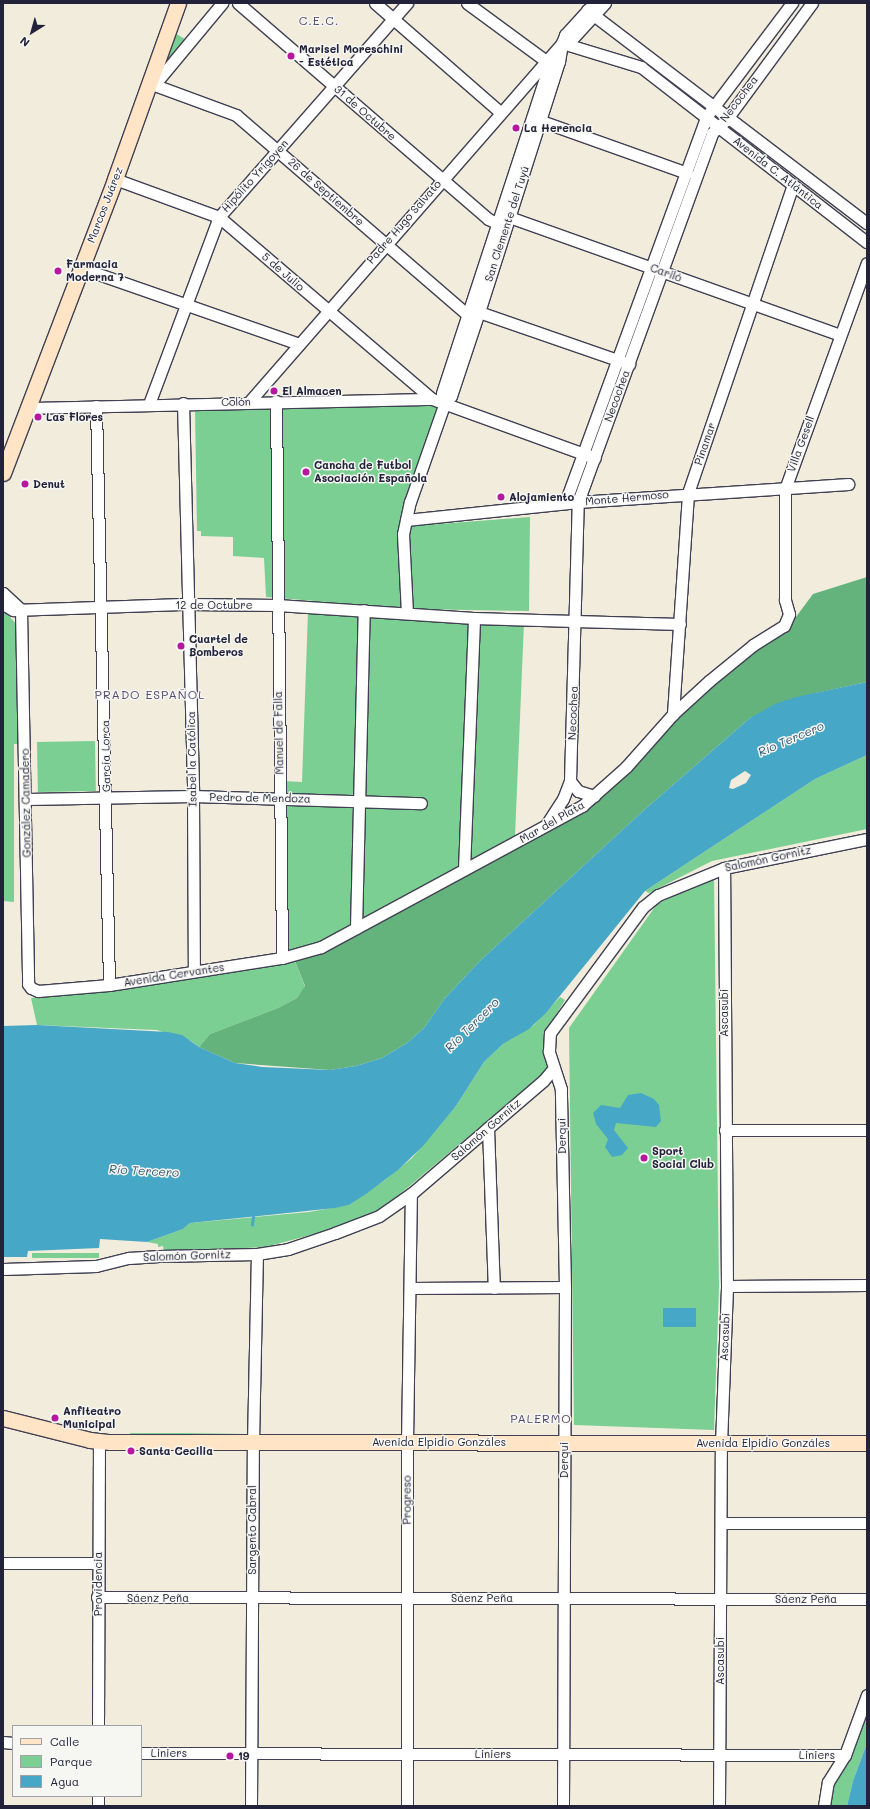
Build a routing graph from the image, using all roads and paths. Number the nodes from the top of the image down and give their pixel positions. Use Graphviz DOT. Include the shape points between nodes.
graph roads {
  1 [pos="178,3"];
  2 [pos="222,3"];
  3 [pos="238,3"];
  4 [pos="375,3"];
  5 [pos="407,3"];
  6 [pos="467,3"];
  7 [pos="605,3"];
  8 [pos="792,3"];
  9 [pos="812,3"];
  10 [pos="592,10"];
  11 [pos="393,19"];
  12 [pos="562,43"];
  13 [pos="546,61"];
  14 [pos="559,62"];
  15 [pos="152,84"];
  16 [pos="334,86"];
  17 [pos="714,106"];
  18 [pos="500,112"];
  19 [pos="727,115"];
  20 [pos="706,117"];
  21 [pos="541,121"];
  22 [pos="717,126"];
  23 [pos="278,151"];
  24 [pos="688,173"];
  25 [pos="115,179"];
  26 [pos="441,179"];
  27 [pos="793,186"];
  28 [pos="219,217"];
  29 [pos="509,217"];
  30 [pos="495,222"];
  31 [pos="867,223"];
  32 [pos="867,242"];
  33 [pos="386,243"];
  34 [pos="867,263"];
  35 [pos="81,268"];
  36 [pos="657,269"];
  37 [pos="754,304"];
  38 [pos="185,305"];
  39 [pos="328,310"];
  40 [pos="473,313"];
  41 [pos="840,335"];
  42 [pos="299,344"];
  43 [pos="623,362"];
  44 [pos="432,399"];
  45 [pos="249,402"];
  46 [pos="276,402"];
  47 [pos="445,402"];
  48 [pos="149,404"];
  49 [pos="183,404"];
  50 [pos="96,406"];
  51 [pos="27,408"];
  52 [pos="583,454"];
  53 [pos="594,458"];
  54 [pos="3,473"];
  55 [pos="848,484"];
  56 [pos="786,489"];
  57 [pos="688,493"];
  58 [pos="578,502"];
  59 [pos="565,503"];
  60 [pos="406,520"];
  61 [pos="3,593"];
  62 [pos="3,604"];
  63 [pos="189,604"];
  64 [pos="277,605"];
  65 [pos="102,606"];
  66 [pos="21,610"];
  67 [pos="364,610"];
  68 [pos="407,613"];
  69 [pos="474,618"];
  70 [pos="576,621"];
  71 [pos="680,624"];
  72 [pos="780,630"];
  73 [pos="673,714"];
  74 [pos="570,780"];
  75 [pos="107,796"];
  76 [pos="193,796"];
  77 [pos="594,796"];
  78 [pos="280,798"];
  79 [pos="27,799"];
  80 [pos="360,802"];
  81 [pos="422,803"];
  82 [pos="545,827"];
  83 [pos="867,839"];
  84 [pos="724,868"];
  85 [pos="464,869"];
  86 [pos="356,928"];
  87 [pos="309,951"];
  88 [pos="282,958"];
  89 [pos="194,971"];
  90 [pos="109,985"];
  91 [pos="38,991"];
  92 [pos="554,1068"];
  93 [pos="488,1128"];
  94 [pos="724,1130"];
  95 [pos="867,1130"];
  96 [pos="411,1194"];
  97 [pos="257,1254"];
  98 [pos="3,1269"];
  99 [pos="867,1285"];
  100 [pos="727,1286"];
  101 [pos="564,1287"];
  102 [pos="410,1288"];
  103 [pos="494,1288"];
  104 [pos="7,1418"];
  105 [pos="98,1442"];
  106 [pos="252,1442"];
  107 [pos="564,1442"];
  108 [pos="407,1443"];
  109 [pos="867,1443"];
  110 [pos="721,1444"];
  111 [pos="721,1523"];
  112 [pos="867,1523"];
  113 [pos="3,1563"];
  114 [pos="98,1563"];
  115 [pos="98,1597"];
  116 [pos="252,1598"];
  117 [pos="564,1598"];
  118 [pos="407,1599"];
  119 [pos="720,1599"];
  120 [pos="867,1599"];
  121 [pos="867,1695"];
  122 [pos="98,1725"];
  123 [pos="142,1753"];
  124 [pos="251,1753"];
  125 [pos="407,1753"];
  126 [pos="562,1754"];
  127 [pos="719,1755"];
  128 [pos="845,1755"];
  129 [pos="251,1806"];
  130 [pos="407,1806"];
  131 [pos="563,1806"];
  132 [pos="719,1806"];
  133 [pos="824,1806"];
  1 -- 15 [label="main road, Marcos Juárez"];
  2 -- 15 [label="street"];
  3 -- 16 [label="street, 31 de Octubre"];
  4 -- 11 [label="street"];
  5 -- 11 [label="street, Hipólito Yrigoyen"];
  6 -- 13 [label="street"];
  7 -- 10 [label="street, Padre Hugo Salvato"];
  8 -- 17 [label="street, Necochea"];
  9 -- 19 [label="street, Necochea"];
  10 -- 12 [label="street, Padre Hugo Salvato" via="565,34"];
  10 -- 17 [label="street, Avenida C. Atlántica"];
  11 -- 16 [label="street, Hipólito Yrigoyen"];
  11 -- 18 [label="street"];
  12 -- 13 [label="street, Padre Hugo Salvato"];
  12 -- 14 [label="street, San Clemente del Tuyú"];
  12 -- 20 [label="street, Avenida C. Atlántica" via="638,65"];
  13 -- 14 [label="street"];
  13 -- 18 [label="street, Padre Hugo Salvato"];
  13 -- 30 [label="street, San Clemente del Tuyú" via="548,68"];
  14 -- 21 [label="street, San Clemente del Tuyú"];
  15 -- 23 [label="street, 26 de Septiembre" via="236,115"];
  15 -- 25 [label="main road, Marcos Juárez"];
  16 -- 23 [label="street, Hipólito Yrigoyen"];
  16 -- 26 [label="street, 31 de Octubre"];
  17 -- 19 [label="street, Avenida C. Atlántica"];
  17 -- 20 [label="street, Necochea"];
  18 -- 26 [label="street, Padre Hugo Salvato"];
  19 -- 22 [label="street, Necochea" via="722,125"];
  19 -- 31 [label="street, Avenida C. Atlántica"];
  20 -- 22 [label="street, Avenida C. Atlántica"];
  20 -- 24 [label="street, Necochea"];
  21 -- 24 [label="street"];
  21 -- 29 [label="street, San Clemente del Tuyú"];
  22 -- 27 [label="street, Avenida C. Atlántica"];
  22 -- 36 [label="street, Necochea"];
  23 -- 28 [label="street, Hipólito Yrigoyen"];
  23 -- 33 [label="street, 26 de Septiembre"];
  24 -- 36 [label="street, Necochea"];
  25 -- 28 [label="street, 5 de Julio"];
  25 -- 35 [label="main road, Marcos Juárez"];
  26 -- 30 [label="street, 31 de Octubre"];
  26 -- 33 [label="street, Padre Hugo Salvato"];
  27 -- 32 [label="street, Avenida C. Atlántica"];
  27 -- 37 [label="street, Pinamar"];
  28 -- 38 [label="street, Hipólito Yrigoyen"];
  28 -- 39 [label="street, 5 de Julio"];
  29 -- 30 [label="street"];
  29 -- 36 [label="street, Cariló"];
  29 -- 40 [label="street, San Clemente del Tuyú"];
  30 -- 40 [label="street, San Clemente del Tuyú"];
  33 -- 39 [label="street, Padre Hugo Salvato"];
  33 -- 40 [label="street, 26 de Septiembre"];
  34 -- 41 [label="street, Villa Gesell"];
  35 -- 38 [label="street"];
  35 -- 51 [label="main road, Marcos Juárez"];
  36 -- 37 [label="street, Cariló"];
  36 -- 43 [label="street, Necochea"];
  37 -- 41 [label="street, Cariló"];
  37 -- 57 [label="street, Pinamar"];
  38 -- 42 [label="street"];
  38 -- 48 [label="street, Hipólito Yrigoyen"];
  39 -- 42 [label="street, Padre Hugo Salvato"];
  39 -- 44 [label="street, 5 de Julio"];
  40 -- 43 [label="street"];
  40 -- 47 [label="street, San Clemente del Tuyú" via="442,393"];
  41 -- 56 [label="street, Villa Gesell"];
  42 -- 45 [label="street, Padre Hugo Salvato"];
  43 -- 52 [label="street, Necochea"];
  43 -- 53 [label="street, Necochea"];
  44 -- 46 [label="street, Colón"];
  44 -- 47 [label="street, Colón"];
  45 -- 46 [label="street, Colón"];
  45 -- 49 [label="street, Colón"];
  46 -- 64 [label="street, Manuel de Falla"];
  47 -- 52 [label="street, Colón"];
  47 -- 60 [label="street, San Clemente del Tuyú"];
  48 -- 49 [label="street, Colón"];
  48 -- 50 [label="street, Colón"];
  49 -- 63 [label="street, Isabel la Católica"];
  50 -- 51 [label="street, Colón"];
  50 -- 65 [label="street, García Lorca"];
  51 -- 54 [label="main road, Marcos Juárez"];
  52 -- 53 [label="street, Colón"];
  52 -- 59 [label="street, Necochea"];
  53 -- 58 [label="street, Necochea"];
  55 -- 56 [label="street, Monte Hermoso"];
  56 -- 57 [label="street, Monte Hermoso"];
  56 -- 72 [label="street, Villa Gesell" via="785,600 789,614"];
  57 -- 58 [label="street, Monte Hermoso"];
  57 -- 71 [label="street, Pinamar"];
  58 -- 59 [label="street, Monte Hermoso"];
  58 -- 70 [label="street, Necochea"];
  59 -- 60 [label="street, Monte Hermoso"];
  60 -- 68 [label="street, San Clemente del Tuyú" via="403,542"];
  61 -- 66 [label="street"];
  62 -- 66 [label="street, 12 de Octubre" via="10,609"];
  63 -- 64 [label="street, 12 de Octubre"];
  63 -- 65 [label="street, 12 de Octubre"];
  63 -- 76 [label="street, Isabel la Católica"];
  64 -- 67 [label="street, 12 de Octubre"];
  64 -- 78 [label="street, Manuel de Falla"];
  65 -- 66 [label="street, 12 de Octubre"];
  65 -- 75 [label="street, García Lorca"];
  66 -- 79 [label="street, González Camadero"];
  67 -- 68 [label="street, 12 de Octubre"];
  67 -- 80 [label="street"];
  68 -- 69 [label="street, 12 de Octubre"];
  69 -- 70 [label="street, 12 de Octubre"];
  69 -- 85 [label="street"];
  70 -- 71 [label="street, 12 de Octubre"];
  70 -- 74 [label="street, Necochea"];
  71 -- 73 [label="street, Pinamar"];
  72 -- 73 [label="street, Mar del Plata" via="753,644"];
  73 -- 77 [label="street, Mar del Plata" via="626,767"];
  74 -- 77 [label="street" via="578,791"];
  74 -- 82 [label="street, Necochea" via="563,799"];
  75 -- 76 [label="street, Pedro de Mendoza"];
  75 -- 79 [label="street, Pedro de Mendoza"];
  75 -- 90 [label="street, García Lorca"];
  76 -- 78 [label="street, Pedro de Mendoza"];
  76 -- 89 [label="street, Isabel la Católica"];
  77 -- 82 [label="street, Mar del Plata" via="582,806"];
  78 -- 80 [label="street, Pedro de Mendoza"];
  78 -- 88 [label="street, Manuel de Falla"];
  79 -- 91 [label="street, González Camadero" via="28,984"];
  80 -- 81 [label="street, Pedro de Mendoza"];
  80 -- 86 [label="street"];
  82 -- 85 [label="street, Mar del Plata"];
  83 -- 84 [label="street, Salomón Gornitz"];
  84 -- 92 [label="street, Salomón Gornitz" via="658,895 643,907 557,1021 549,1043"];
  84 -- 94 [label="street, Ascasubi"];
  85 -- 86 [label="street, Mar del Plata"];
  86 -- 87 [label="street, Mar del Plata"];
  87 -- 88 [label="street, Avenida Cervantes"];
  88 -- 89 [label="street, Avenida Cervantes"];
  89 -- 90 [label="street, Avenida Cervantes"];
  90 -- 91 [label="street, Avenida Cervantes"];
  92 -- 93 [label="street, Salomón Gornitz" via="543,1081"];
  92 -- 101 [label="street, Derqui" via="561,1089"];
  93 -- 96 [label="street, Salomón Gornitz"];
  93 -- 103 [label="street"];
  94 -- 95 [label="street"];
  94 -- 100 [label="street, Ascasubi"];
  96 -- 97 [label="street, Salomón Gornitz" via="379,1216 362,1223 288,1248"];
  96 -- 102 [label="street, Progreso"];
  97 -- 98 [label="street, Salomón Gornitz" via="158,1256 129,1258 96,1266"];
  97 -- 106 [label="street, Sargento Cabral"];
  99 -- 100 [label="street"];
  100 -- 110 [label="street, Ascasubi"];
  101 -- 103 [label="street"];
  101 -- 107 [label="street, Derqui"];
  102 -- 103 [label="street"];
  102 -- 108 [label="street, Progreso"];
  104 -- 105 [label="main road, Avenida Elpidio Gonzáles"];
  105 -- 106 [label="main road, Avenida Elpidio Gonzáles"];
  105 -- 114 [label="street, Providencia"];
  106 -- 108 [label="main road, Avenida Elpidio Gonzáles"];
  106 -- 116 [label="street, Sargento Cabral"];
  107 -- 108 [label="main road, Avenida Elpidio Gonzáles"];
  107 -- 110 [label="main road, Avenida Elpidio Gonzáles"];
  107 -- 117 [label="street, Derqui"];
  108 -- 118 [label="street, Progreso"];
  109 -- 110 [label="main road, Avenida Elpidio Gonzáles"];
  110 -- 111 [label="street, Ascasubi"];
  111 -- 112 [label="street"];
  111 -- 119 [label="street, Ascasubi"];
  113 -- 114 [label="street"];
  114 -- 115 [label="street, Providencia"];
  115 -- 116 [label="street, Sáenz Peña"];
  115 -- 122 [label="street, Providencia"];
  116 -- 118 [label="street, Sáenz Peña"];
  116 -- 124 [label="street, Sargento Cabral"];
  117 -- 118 [label="street, Sáenz Peña"];
  117 -- 119 [label="street, Sáenz Peña"];
  117 -- 126 [label="street, Derqui"];
  118 -- 125 [label="street, Progreso"];
  119 -- 120 [label="street, Sáenz Peña"];
  119 -- 127 [label="street, Ascasubi"];
  121 -- 128 [label="street"];
  123 -- 124 [label="street, Liniers"];
  124 -- 125 [label="street, Liniers"];
  124 -- 129 [label="street, Sargento Cabral"];
  125 -- 126 [label="street, Liniers"];
  125 -- 130 [label="street, Progreso"];
  126 -- 127 [label="street, Liniers"];
  126 -- 131 [label="street, Derqui"];
  127 -- 128 [label="street, Liniers"];
  127 -- 132 [label="street, Ascasubi"];
  128 -- 133 [label="street" via="828,1782"];
}
